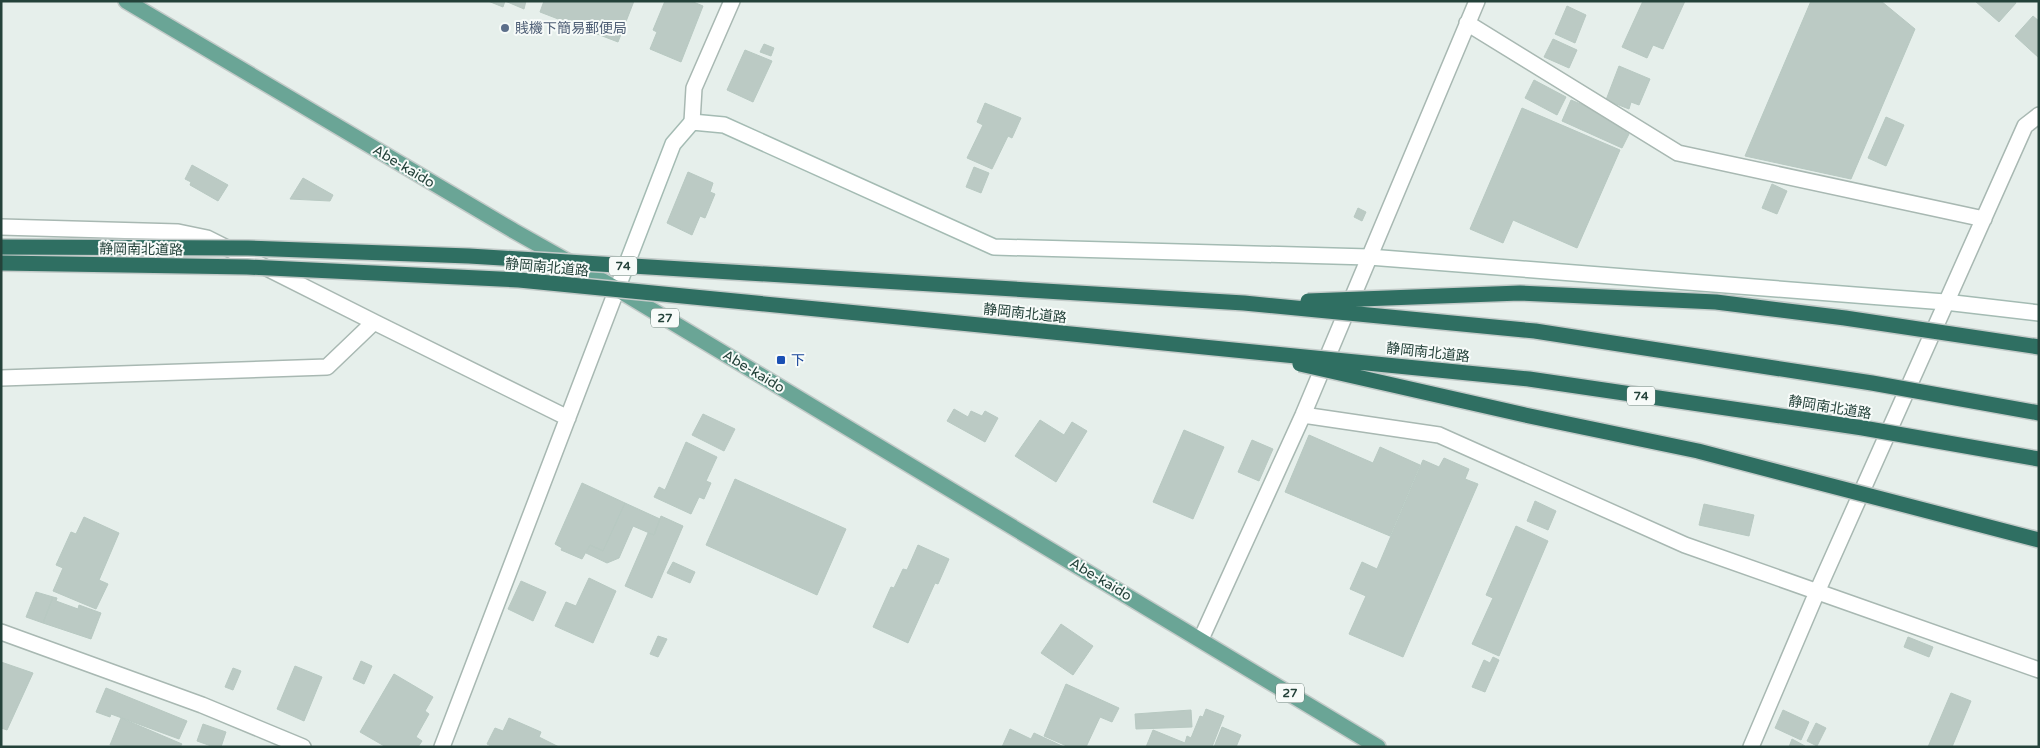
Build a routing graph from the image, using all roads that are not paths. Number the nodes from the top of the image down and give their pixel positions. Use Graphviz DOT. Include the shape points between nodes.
graph roads {
  1 [pos="126,1"];
  2 [pos="732,1"];
  3 [pos="1477,1"];
  4 [pos="1467,23"];
  5 [pos="2039,115"];
  6 [pos="692,122"];
  7 [pos="1984,219"];
  8 [pos="1,227"];
  9 [pos="1,247"];
  10 [pos="1369,257"];
  11 [pos="1,263"];
  12 [pos="617,289"];
  13 [pos="1945,302"];
  14 [pos="1244,303"];
  15 [pos="2039,312"];
  16 [pos="374,322"];
  17 [pos="2039,347"];
  18 [pos="1240,350"];
  19 [pos="1,378"];
  20 [pos="2039,413"];
  21 [pos="1303,415"];
  22 [pos="568,418"];
  23 [pos="2039,459"];
  24 [pos="2039,540"];
  25 [pos="1817,592"];
  26 [pos="1,632"];
  27 [pos="1201,639"];
  28 [pos="2039,670"];
  29 [pos="303,747"];
  30 [pos="442,747"];
  31 [pos="1378,747"];
  32 [pos="1751,747"];
  1 -- 12 [label="main road, Abe-kaido / 27" via="514,232"];
  2 -- 6 [label="street" via="694,88"];
  3 -- 4 [label="street"];
  4 -- 7 [label="street" via="1678,152"];
  4 -- 10 [label="street"];
  5 -- 7 [label="street" via="2025,126"];
  6 -- 10 [label="street" via="724,125 994,246"];
  6 -- 12 [label="street" via="673,144"];
  7 -- 13 [label="street"];
  8 -- 16 [label="street" via="178,232 207,238"];
  9 -- 14 [label="highway, 静岡南北道路 / 74, bridge" via="248,248 469,256"];
  10 -- 13 [label="street"];
  10 -- 21 [label="street"];
  11 -- 18 [label="highway, 静岡南北道路 / 74, bridge" via="246,267 519,280"];
  12 -- 22 [label="street"];
  12 -- 27 [label="main road, Abe-kaido / 27"];
  13 -- 15 [label="street"];
  13 -- 25 [label="street"];
  14 -- 17 [label="highway, bridge" via="1520,293 1716,302"];
  14 -- 20 [label="highway, 静岡南北道路 / 74, bridge" via="1535,331 1872,383"];
  16 -- 19 [label="street" via="327,367"];
  16 -- 22 [label="street"];
  18 -- 23 [label="highway, 静岡南北道路 / 74, bridge" via="1529,379 1863,428"];
  18 -- 24 [label="highway, bridge" via="1698,451"];
  21 -- 25 [label="street" via="1440,434 1685,545"];
  21 -- 27 [label="street"];
  22 -- 30 [label="street"];
  25 -- 28 [label="street"];
  25 -- 32 [label="street"];
  26 -- 29 [label="street" via="202,705"];
  27 -- 31 [label="main road, Abe-kaido / 27"];
}
